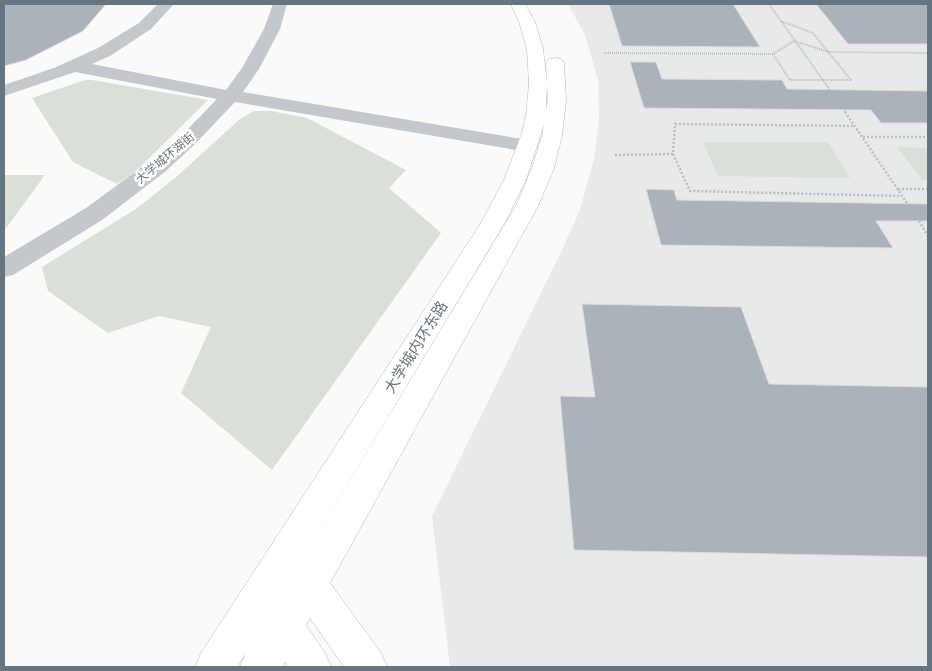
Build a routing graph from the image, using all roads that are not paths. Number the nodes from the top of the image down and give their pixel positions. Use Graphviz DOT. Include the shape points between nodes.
graph roads {
  1 [pos="166,4"];
  2 [pos="280,4"];
  3 [pos="518,4"];
  4 [pos="534,4"];
  5 [pos="74,66"];
  6 [pos="4,91"];
  7 [pos="231,96"];
  8 [pos="528,146"];
  9 [pos="4,268"];
  10 [pos="287,553"];
  11 [pos="309,584"];
  12 [pos="262,593"];
  13 [pos="284,626"];
  14 [pos="215,667"];
  15 [pos="260,667"];
  16 [pos="311,667"];
  17 [pos="367,667"];
  1 -- 5 [label="street" via="150,22 128,38"];
  2 -- 7 [label="street, 大学城环湖街" via="272,29"];
  3 -- 8 [label="main road, 大学城内环东路" via="532,35 538,69 537,106"];
  4 -- 11 [label="main road, 大学城内环东路" via="553,49 557,85 556,117 543,168 513,232"];
  5 -- 6 [label="street"];
  5 -- 7 [label="street"];
  7 -- 8 [label="street"];
  7 -- 9 [label="street, 大学城环湖街" via="188,140 127,190 53,240"];
  8 -- 10 [label="main road, 大学城内环东路" via="515,180 490,226"];
  10 -- 11 [label="main road"];
  10 -- 12 [label="main road, 大学城内环东路"];
  11 -- 13 [label="main road, 大学城内环东路"];
  11 -- 17 [label="main road"];
  12 -- 13 [label="main road"];
  12 -- 14 [label="main road, 大学城内环东路"];
  13 -- 15 [label="main road, 大学城内环东路"];
  13 -- 16 [label="main road"];
}
